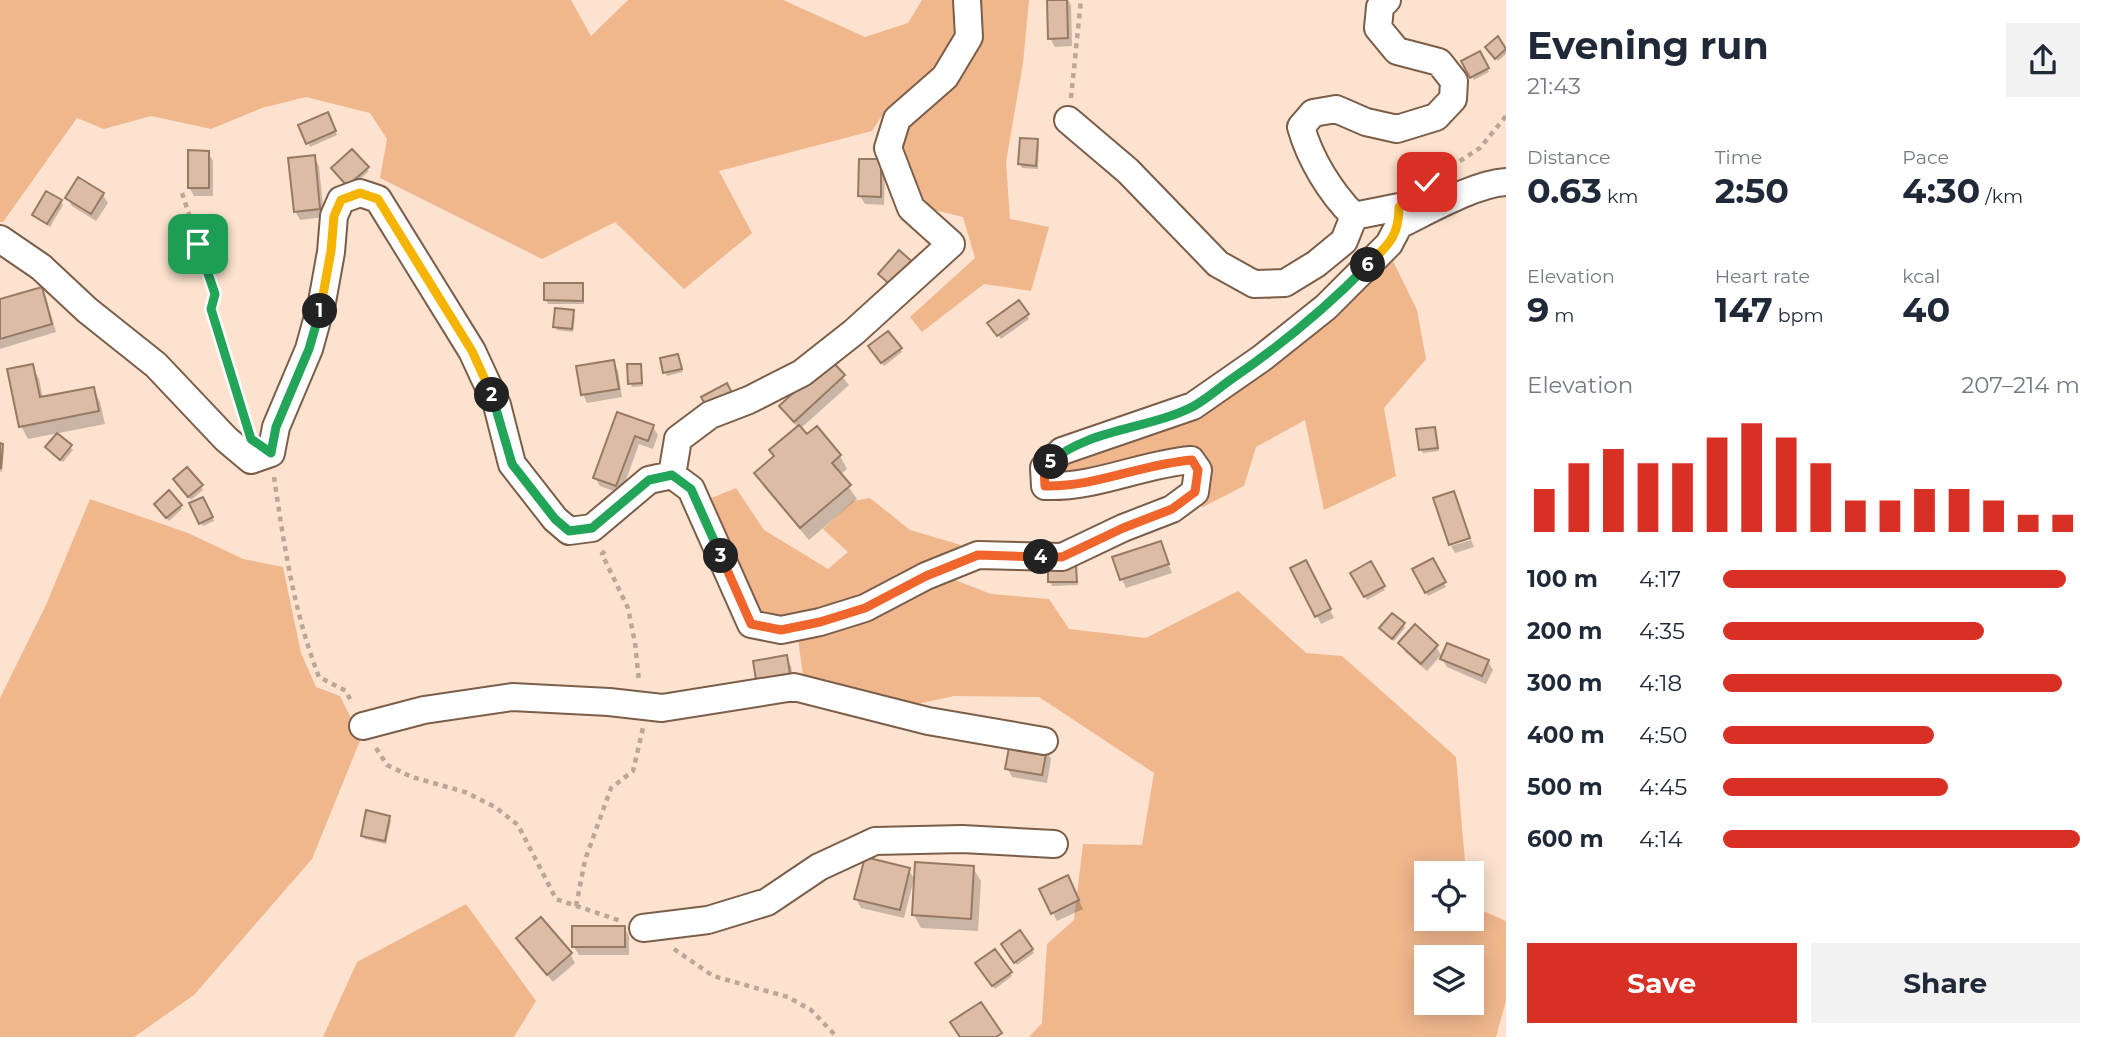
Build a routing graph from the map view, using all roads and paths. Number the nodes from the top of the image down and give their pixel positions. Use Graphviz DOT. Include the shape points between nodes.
graph roads {
  1 [pos="967,0"];
  2 [pos="1081,0"];
  3 [pos="1387,0"];
  4 [pos="1506,116"];
  5 [pos="1068,120"];
  6 [pos="1437,176"];
  7 [pos="1506,182"];
  8 [pos="182,194"];
  9 [pos="1354,216"];
  10 [pos="1399,225"];
  11 [pos="0,239"];
  12 [pos="271,453"];
  13 [pos="672,475"];
  14 [pos="363,726"];
  15 [pos="1044,741"];
  16 [pos="1054,844"];
  17 [pos="643,928"];
  18 [pos="837,1037"];
  1 -- 13 [label="street" via="969,37 945,77 898,119 888,148 911,208 951,244 802,373 710,415 678,439"];
  2 -- 5 [label="path"];
  3 -- 9 [label="street" via="1380,7 1378,28 1397,51 1439,62 1454,81 1453,99 1436,117 1397,129 1336,109 1313,113 1301,127 1307,148"];
  4 -- 6 [label="path" via="1480,148"];
  5 -- 9 [label="street" via="1128,171 1218,264 1254,284 1285,283 1316,264 1344,241"];
  7 -- 10 [label="street" via="1473,191"];
  8 -- 12 [label="path" via="215,294 211,309 251,439"];
  9 -- 10 [label="street" via="1399,207"];
  10 -- 13 [label="street" via="1389,244 1326,307 1205,398 1062,451 1044,468 1045,486 1124,476 1192,460 1198,470 1195,492 1172,509 1062,557 978,555 865,608 781,630 751,624 691,489"];
  11 -- 12 [label="street" via="41,267 156,365 251,460"];
  12 -- 13 [label="street" via="276,427 309,349 322,302 334,216 341,200 360,193 378,199 472,351 497,405 512,464 555,519 569,531 592,528 649,480"];
  12 -- 14 [label="path" via="293,593 308,649 319,677 346,691"];
  14 -- 15 [label="street" via="424,710 512,697 662,708 794,687 928,721"];
  14 -- 17 [label="path" via="387,765 465,792 518,825 556,899"];
  16 -- 17 [label="street" via="875,841 819,867 767,902 708,920"];
  17 -- 18 [label="path" via="713,976 799,1003"];
}
